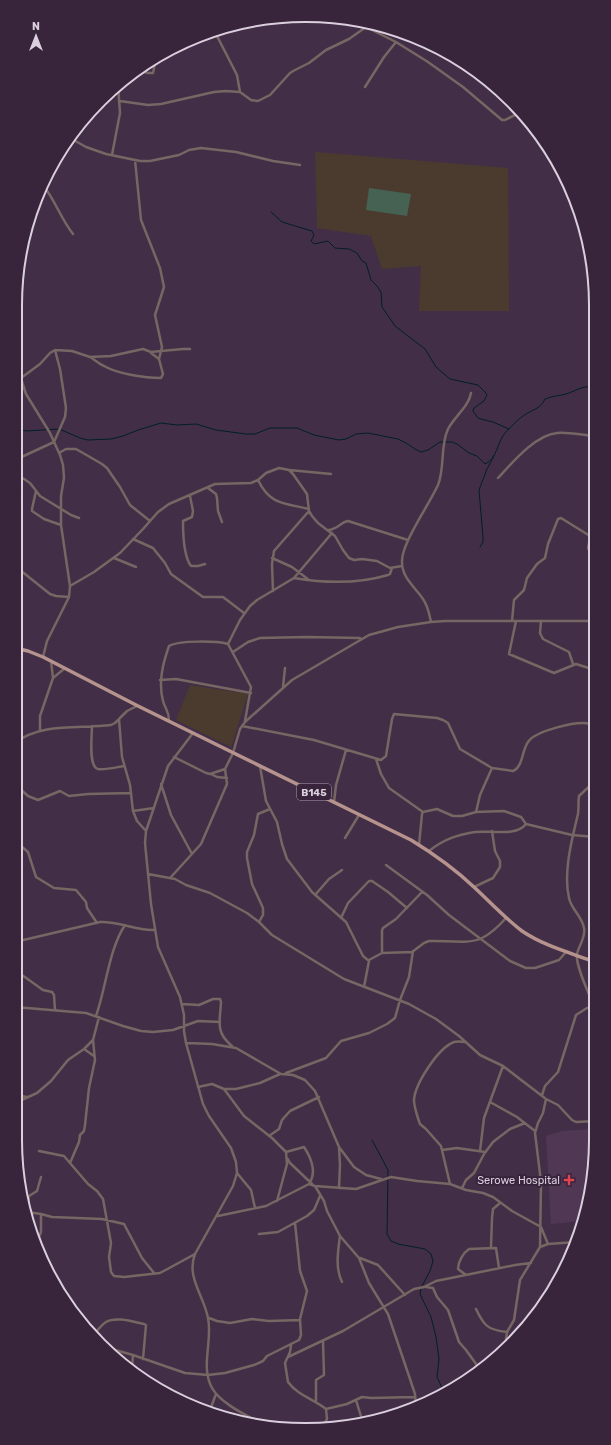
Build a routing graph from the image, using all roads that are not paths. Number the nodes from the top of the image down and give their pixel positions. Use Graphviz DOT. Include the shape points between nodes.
graph roads {
  1 [pos="364,28"];
  2 [pos="372,30"];
  3 [pos="216,36"];
  4 [pos="396,42"];
  5 [pos="154,66"];
  6 [pos="145,72"];
  7 [pos="365,87"];
  8 [pos="119,92"];
  9 [pos="240,92"];
  10 [pos="120,101"];
  11 [pos="515,115"];
  12 [pos="75,141"];
  13 [pos="112,155"];
  14 [pos="135,160"];
  15 [pos="300,165"];
  16 [pos="47,191"];
  17 [pos="73,234"];
  18 [pos="190,349"];
  19 [pos="55,350"];
  20 [pos="161,351"];
  21 [pos="151,352"];
  22 [pos="90,357"];
  23 [pos="159,359"];
  24 [pos="22,377"];
  25 [pos="22,381"];
  26 [pos="471,393"];
  27 [pos="589,436"];
  28 [pos="54,442"];
  29 [pos="59,453"];
  30 [pos="22,457"];
  31 [pos="289,470"];
  32 [pos="330,474"];
  33 [pos="22,478"];
  34 [pos="498,478"];
  35 [pos="258,480"];
  36 [pos="208,488"];
  37 [pos="36,491"];
  38 [pos="190,496"];
  39 [pos="61,509"];
  40 [pos="309,510"];
  41 [pos="79,518"];
  42 [pos="150,521"];
  43 [pos="222,522"];
  44 [pos="61,525"];
  45 [pos="335,529"];
  46 [pos="328,530"];
  47 [pos="332,533"];
  48 [pos="589,535"];
  49 [pos="336,536"];
  50 [pos="133,539"];
  51 [pos="408,540"];
  52 [pos="113,558"];
  53 [pos="272,558"];
  54 [pos="205,564"];
  55 [pos="402,566"];
  56 [pos="136,567"];
  57 [pos="392,568"];
  58 [pos="299,572"];
  59 [pos="22,573"];
  60 [pos="294,578"];
  61 [pos="309,580"];
  62 [pos="70,586"];
  63 [pos="272,591"];
  64 [pos="69,597"];
  65 [pos="244,612"];
  66 [pos="512,621"];
  67 [pos="516,621"];
  68 [pos="541,621"];
  69 [pos="589,621"];
  70 [pos="431,622"];
  71 [pos="362,639"];
  72 [pos="228,644"];
  73 [pos="22,650"];
  74 [pos="232,652"];
  75 [pos="43,657"];
  76 [pos="51,661"];
  77 [pos="573,664"];
  78 [pos="65,668"];
  79 [pos="285,668"];
  80 [pos="589,668"];
  81 [pos="53,678"];
  82 [pos="160,680"];
  83 [pos="283,687"];
  84 [pos="251,693"];
  85 [pos="130,701"];
  86 [pos="138,706"];
  87 [pos="127,711"];
  88 [pos="119,718"];
  89 [pos="169,721"];
  90 [pos="245,722"];
  91 [pos="589,724"];
  92 [pos="92,726"];
  93 [pos="242,726"];
  94 [pos="40,731"];
  95 [pos="193,733"];
  96 [pos="22,738"];
  97 [pos="346,750"];
  98 [pos="233,753"];
  99 [pos="174,757"];
  100 [pos="375,758"];
  101 [pos="124,766"];
  102 [pos="260,766"];
  103 [pos="492,768"];
  104 [pos="225,769"];
  105 [pos="210,774"];
  106 [pos="227,778"];
  107 [pos="161,784"];
  108 [pos="589,787"];
  109 [pos="22,791"];
  110 [pos="131,793"];
  111 [pos="334,802"];
  112 [pos="154,808"];
  113 [pos="270,809"];
  114 [pos="133,811"];
  115 [pos="423,812"];
  116 [pos="476,812"];
  117 [pos="359,814"];
  118 [pos="526,824"];
  119 [pos="146,831"];
  120 [pos="492,831"];
  121 [pos="572,835"];
  122 [pos="589,836"];
  123 [pos="345,838"];
  124 [pos="419,845"];
  125 [pos="22,847"];
  126 [pos="429,851"];
  127 [pos="192,854"];
  128 [pos="386,865"];
  129 [pos="342,870"];
  130 [pos="148,874"];
  131 [pos="170,877"];
  132 [pos="474,887"];
  133 [pos="422,892"];
  134 [pos="315,895"];
  135 [pos="407,908"];
  136 [pos="342,918"];
  137 [pos="506,918"];
  138 [pos="259,922"];
  139 [pos="97,923"];
  140 [pos="125,925"];
  141 [pos="154,930"];
  142 [pos="480,939"];
  143 [pos="22,940"];
  144 [pos="413,951"];
  145 [pos="566,951"];
  146 [pos="382,953"];
  147 [pos="577,955"];
  148 [pos="589,959"];
  149 [pos="369,960"];
  150 [pos="22,975"];
  151 [pos="364,988"];
  152 [pos="589,993"];
  153 [pos="400,1000"];
  154 [pos="182,1004"];
  155 [pos="22,1008"];
  156 [pos="589,1009"];
  157 [pos="55,1010"];
  158 [pos="98,1017"];
  159 [pos="220,1022"];
  160 [pos="184,1027"];
  161 [pos="93,1040"];
  162 [pos="467,1042"];
  163 [pos="186,1043"];
  164 [pos="233,1047"];
  165 [pos="84,1049"];
  166 [pos="94,1056"];
  167 [pos="503,1066"];
  168 [pos="282,1074"];
  169 [pos="198,1087"];
  170 [pos="224,1089"];
  171 [pos="542,1095"];
  172 [pos="22,1096"];
  173 [pos="28,1097"];
  174 [pos="319,1097"];
  175 [pos="546,1099"];
  176 [pos="22,1100"];
  177 [pos="490,1102"];
  178 [pos="589,1121"];
  179 [pos="525,1123"];
  180 [pos="535,1130"];
  181 [pos="270,1136"];
  182 [pos="339,1147"];
  183 [pos="442,1150"];
  184 [pos="39,1151"];
  185 [pos="480,1151"];
  186 [pos="286,1152"];
  187 [pos="485,1152"];
  188 [pos="287,1158"];
  189 [pos="70,1163"];
  190 [pos="237,1173"];
  191 [pos="41,1177"];
  192 [pos="382,1180"];
  193 [pos="312,1184"];
  194 [pos="450,1184"];
  195 [pos="339,1188"];
  196 [pos="462,1188"];
  197 [pos="320,1196"];
  198 [pos="28,1200"];
  199 [pos="277,1201"];
  200 [pos="500,1203"];
  201 [pos="255,1208"];
  202 [pos="32,1213"];
  203 [pos="41,1214"];
  204 [pos="217,1216"];
  205 [pos="106,1221"];
  206 [pos="295,1223"];
  207 [pos="541,1227"];
  208 [pos="259,1234"];
  209 [pos="39,1236"];
  210 [pos="340,1236"];
  211 [pos="569,1242"];
  212 [pos="548,1244"];
  213 [pos="491,1247"];
  214 [pos="540,1247"];
  215 [pos="195,1254"];
  216 [pos="359,1258"];
  217 [pos="531,1263"];
  218 [pos="498,1268"];
  219 [pos="154,1274"];
  220 [pos="466,1275"];
  221 [pos="342,1282"];
  222 [pos="424,1287"];
  223 [pos="405,1295"];
  224 [pos="384,1306"];
  225 [pos="476,1308"];
  226 [pos="208,1317"];
  227 [pos="300,1320"];
  228 [pos="97,1332"];
  229 [pos="507,1332"];
  230 [pos="506,1340"];
  231 [pos="323,1341"];
  232 [pos="291,1345"];
  233 [pos="116,1350"];
  234 [pos="133,1355"];
  235 [pos="288,1357"];
  236 [pos="143,1359"];
  237 [pos="132,1363"];
  238 [pos="476,1365"];
  239 [pos="208,1375"];
  240 [pos="216,1394"];
  241 [pos="415,1397"];
  242 [pos="356,1400"];
  243 [pos="415,1400"];
  244 [pos="316,1401"];
  245 [pos="211,1407"];
  246 [pos="326,1409"];
  247 [pos="361,1418"];
  248 [pos="253,1419"];
  249 [pos="326,1422"];
  1 -- 9 [label="street" via="290,73 265,98 255,101"];
  2 -- 4 [label="street"];
  3 -- 9 [label="street" via="237,75"];
  4 -- 7 [label="street"];
  4 -- 11 [label="street" via="458,84 502,120"];
  5 -- 6 [label="street" via="153,73"];
  8 -- 10 [label="street"];
  9 -- 10 [label="street" via="214,92 148,105"];
  10 -- 13 [label="street"];
  12 -- 13 [label="street"];
  13 -- 14 [label="street"];
  14 -- 15 [label="street" via="179,155 200,148 236,152"];
  14 -- 20 [label="street" via="141,220 160,268 164,287 155,316"];
  16 -- 17 [label="street"];
  18 -- 20 [label="street"];
  19 -- 22 [label="street" via="72,351"];
  19 -- 24 [label="street"];
  19 -- 28 [label="street" via="66,408 65,417"];
  20 -- 21 [label="street"];
  20 -- 23 [label="street"];
  21 -- 22 [label="street" via="143,349 111,356"];
  21 -- 23 [label="street"];
  22 -- 23 [label="street" via="104,367 151,378 163,376"];
  25 -- 28 [label="street" via="29,401"];
  26 -- 51 [label="street" via="468,402 448,428 438,484"];
  27 -- 34 [label="street" via="562,433 546,436 532,445"];
  28 -- 29 [label="street"];
  28 -- 30 [label="street"];
  29 -- 39 [label="street" via="64,472"];
  29 -- 42 [label="street" via="76,448 102,464 130,505"];
  31 -- 32 [label="street"];
  31 -- 35 [label="street" via="279,468 266,473"];
  31 -- 40 [label="street" via="307,494"];
  33 -- 37 [label="street"];
  35 -- 36 [label="street" via="244,484 218,483"];
  35 -- 40 [label="street" via="270,498"];
  36 -- 38 [label="street"];
  36 -- 43 [label="street" via="216,494"];
  37 -- 39 [label="street"];
  37 -- 44 [label="street" via="32,512"];
  38 -- 42 [label="street" via="169,504"];
  38 -- 54 [label="street" via="192,518 183,521 187,555 191,566"];
  39 -- 41 [label="street"];
  39 -- 44 [label="street"];
  40 -- 46 [label="street" via="318,523"];
  40 -- 53 [label="street" via="275,548"];
  42 -- 50 [label="street"];
  44 -- 62 [label="street"];
  45 -- 46 [label="street"];
  45 -- 49 [label="street"];
  45 -- 51 [label="street" via="348,522"];
  46 -- 47 [label="street"];
  47 -- 49 [label="street"];
  47 -- 58 [label="street"];
  48 -- 66 [label="street" via="558,518 545,558 537,564 527,578 524,590 514,600"];
  49 -- 57 [label="street" via="351,559 377,561"];
  50 -- 52 [label="street"];
  50 -- 65 [label="street" via="152,548 171,574 203,597 223,597"];
  51 -- 55 [label="street" via="403,551"];
  52 -- 56 [label="street"];
  52 -- 62 [label="street"];
  53 -- 58 [label="street"];
  53 -- 63 [label="street"];
  55 -- 57 [label="street"];
  55 -- 70 [label="street" via="407,579 426,604"];
  57 -- 61 [label="street" via="390,574 384,576 348,581"];
  58 -- 60 [label="street"];
  58 -- 61 [label="street"];
  59 -- 64 [label="street" via="50,594"];
  60 -- 61 [label="street"];
  60 -- 63 [label="street"];
  62 -- 64 [label="street"];
  63 -- 65 [label="street"];
  64 -- 75 [label="street"];
  65 -- 72 [label="street"];
  66 -- 67 [label="street"];
  66 -- 70 [label="street"];
  67 -- 68 [label="street"];
  67 -- 77 [label="street" via="508,654 554,673"];
  68 -- 69 [label="street"];
  68 -- 77 [label="street" via="543,639 569,652"];
  70 -- 71 [label="street" via="385,630"];
  71 -- 74 [label="street" via="260,638"];
  71 -- 83 [label="street"];
  72 -- 74 [label="street"];
  72 -- 82 [label="street" via="212,641 171,645"];
  73 -- 75 [label="main road, B145"];
  74 -- 84 [label="street" via="248,680"];
  75 -- 76 [label="main road, B145"];
  76 -- 78 [label="main road, B145"];
  76 -- 81 [label="street"];
  77 -- 80 [label="street"];
  78 -- 81 [label="street"];
  78 -- 85 [label="main road, B145"];
  79 -- 83 [label="street"];
  81 -- 94 [label="street" via="40,716"];
  82 -- 84 [label="street" via="176,679"];
  82 -- 89 [label="street"];
  83 -- 90 [label="street"];
  84 -- 90 [label="street"];
  85 -- 86 [label="main road, B145"];
  85 -- 87 [label="street"];
  86 -- 87 [label="street"];
  86 -- 89 [label="main road, B145"];
  87 -- 88 [label="street"];
  88 -- 92 [label="street" via="111,726"];
  88 -- 101 [label="street"];
  89 -- 95 [label="main road, B145"];
  90 -- 93 [label="street"];
  91 -- 103 [label="street" via="577,723 538,734 528,743 516,770"];
  92 -- 94 [label="street"];
  92 -- 101 [label="street" via="91,749 95,768"];
  93 -- 97 [label="street" via="300,737"];
  93 -- 98 [label="street"];
  94 -- 96 [label="street"];
  95 -- 98 [label="main road, B145"];
  95 -- 99 [label="street"];
  97 -- 100 [label="street"];
  97 -- 111 [label="street"];
  98 -- 102 [label="main road, B145"];
  98 -- 104 [label="street"];
  99 -- 105 [label="street"];
  99 -- 107 [label="street"];
  100 -- 103 [label="street" via="383,759 386,756 395,714 434,717 443,720 450,727 460,749"];
  100 -- 115 [label="street" via="389,788"];
  101 -- 110 [label="street"];
  102 -- 111 [label="main road, B145"];
  102 -- 113 [label="street" via="266,801"];
  103 -- 116 [label="street" via="480,795"];
  104 -- 105 [label="street"];
  104 -- 106 [label="street"];
  105 -- 106 [label="street"];
  106 -- 127 [label="street" via="227,784 204,840"];
  107 -- 112 [label="street"];
  107 -- 127 [label="street" via="171,815"];
  108 -- 121 [label="street" via="579,796 578,813"];
  109 -- 110 [label="street" via="38,800 60,791 69,796"];
  110 -- 114 [label="street"];
  111 -- 117 [label="main road, B145"];
  112 -- 114 [label="street"];
  112 -- 119 [label="street"];
  113 -- 134 [label="street" via="277,822 287,859"];
  113 -- 138 [label="street" via="258,814 247,852 252,884 263,908"];
  114 -- 119 [label="street" via="137,821"];
  115 -- 116 [label="street" via="436,810 453,816"];
  115 -- 124 [label="street"];
  116 -- 118 [label="street" via="504,811 521,817"];
  117 -- 123 [label="street"];
  117 -- 124 [label="main road, B145"];
  118 -- 120 [label="street" via="516,831"];
  118 -- 121 [label="street"];
  119 -- 130 [label="street"];
  120 -- 126 [label="street" via="457,836 439,843"];
  120 -- 132 [label="street" via="500,867 493,878"];
  121 -- 122 [label="street"];
  121 -- 147 [label="street" via="568,866 568,898 585,929"];
  124 -- 126 [label="main road, B145"];
  125 -- 139 [label="street" via="28,852 36,878 54,888 76,890"];
  126 -- 132 [label="main road, B145"];
  127 -- 131 [label="street"];
  128 -- 133 [label="street"];
  129 -- 134 [label="street" via="329,879"];
  130 -- 131 [label="street"];
  130 -- 141 [label="street"];
  131 -- 138 [label="street" via="210,893"];
  132 -- 137 [label="main road, B145"];
  133 -- 135 [label="street"];
  133 -- 142 [label="street"];
  134 -- 136 [label="street"];
  135 -- 136 [label="street" via="369,880 348,903"];
  135 -- 146 [label="street" via="382,930"];
  136 -- 149 [label="street" via="363,956"];
  137 -- 142 [label="street" via="490,934"];
  137 -- 145 [label="main road, B145" via="532,937"];
  138 -- 151 [label="street" via="272,936 344,979"];
  139 -- 140 [label="street"];
  139 -- 143 [label="street"];
  140 -- 141 [label="street" via="145,931"];
  140 -- 158 [label="street" via="114,949"];
  141 -- 154 [label="street" via="158,947"];
  142 -- 144 [label="street" via="429,941"];
  142 -- 145 [label="street" via="510,961 530,968 556,962"];
  144 -- 146 [label="street"];
  144 -- 153 [label="street" via="409,977"];
  145 -- 147 [label="main road, B145"];
  146 -- 149 [label="street"];
  147 -- 148 [label="main road, B145"];
  147 -- 152 [label="street"];
  149 -- 151 [label="street"];
  150 -- 157 [label="street" via="43,990 52,992"];
  151 -- 153 [label="street"];
  153 -- 162 [label="street" via="436,1019"];
  153 -- 168 [label="street" via="395,1018 387,1024 342,1041 326,1058"];
  154 -- 159 [label="street" via="199,1005 213,999 220,1000"];
  154 -- 160 [label="street"];
  155 -- 157 [label="street"];
  156 -- 171 [label="street" via="576,1015 558,1072 545,1086"];
  157 -- 158 [label="street" via="86,1013"];
  158 -- 160 [label="street" via="141,1030 162,1032"];
  158 -- 161 [label="street"];
  159 -- 160 [label="street" via="198,1021"];
  159 -- 164 [label="street" via="224,1040"];
  160 -- 163 [label="street"];
  161 -- 165 [label="street"];
  161 -- 166 [label="street"];
  162 -- 167 [label="street" via="480,1055"];
  162 -- 183 [label="street" via="454,1042 444,1050 425,1071 415,1096 419,1123 437,1140"];
  163 -- 164 [label="street"];
  163 -- 169 [label="street"];
  164 -- 168 [label="street"];
  165 -- 166 [label="street"];
  165 -- 173 [label="street" via="68,1060 52,1081"];
  166 -- 189 [label="street" via="84,1131 80,1135"];
  167 -- 171 [label="street"];
  167 -- 177 [label="street"];
  168 -- 170 [label="street" via="260,1083"];
  168 -- 174 [label="street" via="293,1074 305,1080"];
  169 -- 170 [label="street" via="212,1084"];
  169 -- 190 [label="street" via="206,1110 233,1151"];
  170 -- 181 [label="street" via="244,1116"];
  171 -- 175 [label="street"];
  172 -- 173 [label="street"];
  173 -- 176 [label="street"];
  174 -- 181 [label="street" via="290,1111 282,1120 279,1129"];
  174 -- 182 [label="street"];
  175 -- 178 [label="street" via="562,1108 572,1120"];
  175 -- 180 [label="street"];
  177 -- 179 [label="street"];
  177 -- 185 [label="street"];
  179 -- 180 [label="street"];
  179 -- 187 [label="street" via="510,1129"];
  180 -- 207 [label="street" via="541,1182"];
  181 -- 186 [label="street"];
  182 -- 192 [label="street" via="356,1169"];
  182 -- 195 [label="street"];
  183 -- 185 [label="street" via="457,1148"];
  183 -- 194 [label="street"];
  184 -- 189 [label="street" via="62,1156"];
  185 -- 187 [label="street"];
  186 -- 188 [label="street"];
  186 -- 193 [label="street" via="305,1148 313,1168"];
  187 -- 196 [label="street" via="474,1173"];
  188 -- 193 [label="street"];
  188 -- 199 [label="street"];
  189 -- 205 [label="street" via="103,1199"];
  190 -- 201 [label="street" via="251,1190"];
  190 -- 204 [label="street"];
  191 -- 198 [label="street" via="37,1192 29,1196"];
  192 -- 194 [label="street" via="391,1177"];
  192 -- 195 [label="street" via="363,1188"];
  193 -- 195 [label="street"];
  193 -- 197 [label="street"];
  193 -- 199 [label="street" via="304,1185"];
  194 -- 196 [label="street"];
  196 -- 200 [label="street" via="483,1193"];
  197 -- 206 [label="street" via="314,1210"];
  197 -- 210 [label="street"];
  199 -- 201 [label="street"];
  200 -- 207 [label="street"];
  200 -- 213 [label="street" via="493,1209"];
  201 -- 204 [label="street"];
  202 -- 203 [label="street"];
  203 -- 205 [label="street"];
  203 -- 209 [label="street"];
  204 -- 215 [label="street"];
  205 -- 219 [label="street" via="126,1226 140,1255"];
  205 -- 219 [label="street" via="110,1231 109,1257 113,1275 124,1278"];
  206 -- 208 [label="street" via="274,1233"];
  206 -- 227 [label="street" via="300,1271 307,1291"];
  207 -- 212 [label="street"];
  207 -- 214 [label="street"];
  210 -- 216 [label="street"];
  210 -- 221 [label="street" via="338,1262"];
  211 -- 212 [label="street"];
  212 -- 214 [label="street"];
  213 -- 218 [label="street" via="496,1248"];
  213 -- 220 [label="street" via="466,1251 458,1269"];
  214 -- 217 [label="street"];
  215 -- 219 [label="street"];
  215 -- 226 [label="street" via="193,1276"];
  216 -- 223 [label="street" via="378,1265"];
  216 -- 224 [label="street" via="369,1283"];
  217 -- 218 [label="street"];
  217 -- 229 [label="street" via="520,1280 514,1320"];
  218 -- 220 [label="street"];
  220 -- 222 [label="street" via="436,1281"];
  222 -- 223 [label="street" via="414,1289"];
  222 -- 238 [label="street" via="433,1288 448,1310 458,1342"];
  223 -- 224 [label="street"];
  224 -- 231 [label="street"];
  224 -- 241 [label="street"];
  225 -- 229 [label="street" via="484,1324 496,1331"];
  226 -- 227 [label="street" via="230,1323 252,1319"];
  226 -- 239 [label="street"];
  227 -- 232 [label="street" via="301,1338"];
  228 -- 236 [label="street" via="111,1320 146,1325"];
  229 -- 230 [label="street"];
  231 -- 235 [label="street"];
  231 -- 244 [label="street" via="324,1374 316,1380"];
  232 -- 235 [label="street"];
  232 -- 239 [label="street" via="254,1365"];
  233 -- 234 [label="street"];
  234 -- 236 [label="street"];
  234 -- 237 [label="street"];
  235 -- 244 [label="street" via="285,1365 288,1382 304,1396"];
  236 -- 239 [label="street" via="185,1373"];
  239 -- 240 [label="street"];
  240 -- 245 [label="street"];
  240 -- 248 [label="street"];
  241 -- 242 [label="street" via="362,1397"];
  241 -- 243 [label="street"];
  242 -- 246 [label="street"];
  242 -- 247 [label="street"];
  244 -- 246 [label="street"];
  246 -- 249 [label="street"];
}
